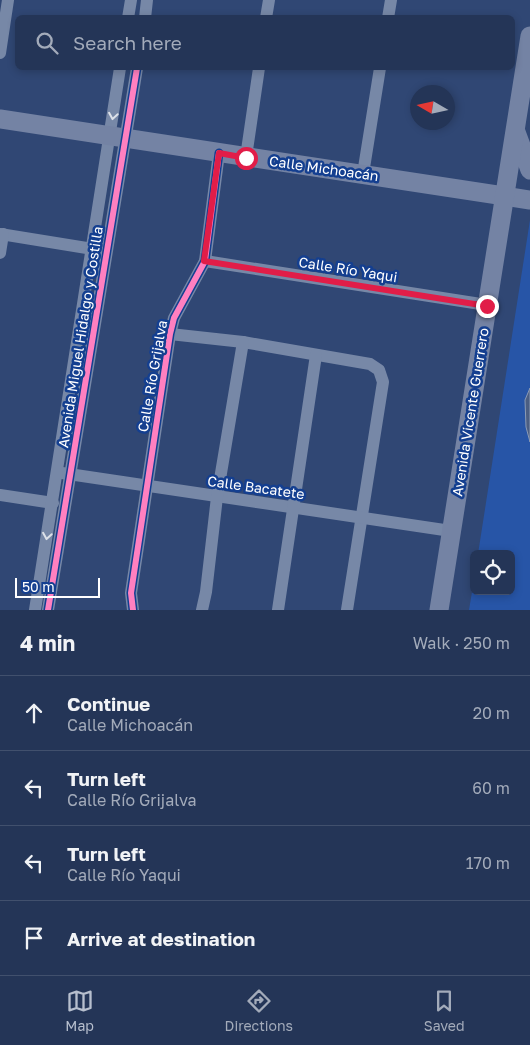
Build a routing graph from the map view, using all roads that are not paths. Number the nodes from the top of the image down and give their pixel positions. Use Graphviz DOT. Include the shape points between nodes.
graph roads {
  1 [pos="8,0"];
  2 [pos="131,0"];
  3 [pos="148,0"];
  4 [pos="269,0"];
  5 [pos="391,0"];
  6 [pos="128,15"];
  7 [pos="146,15"];
  8 [pos="266,15"];
  9 [pos="388,15"];
  10 [pos="530,36"];
  11 [pos="0,53"];
  12 [pos="120,70"];
  13 [pos="136,70"];
  14 [pos="259,70"];
  15 [pos="380,70"];
  16 [pos="0,119"];
  17 [pos="516,131"];
  18 [pos="117,138"];
  19 [pos="219,153"];
  20 [pos="246,158"];
  21 [pos="530,170"];
  22 [pos="363,174"];
  23 [pos="504,196"];
  24 [pos="530,200"];
  25 [pos="1,234"];
  26 [pos="92,250"];
  27 [pos="107,251"];
  28 [pos="0,253"];
  29 [pos="204,261"];
  30 [pos="487,306"];
  31 [pos="170,334"];
  32 [pos="243,342"];
  33 [pos="316,355"];
  34 [pos="57,472"];
  35 [pos="70,474"];
  36 [pos="146,484"];
  37 [pos="0,495"];
  38 [pos="217,497"];
  39 [pos="53,503"];
  40 [pos="292,507"];
  41 [pos="362,518"];
  42 [pos="451,531"];
  43 [pos="35,610"];
  44 [pos="48,610"];
  45 [pos="133,610"];
  46 [pos="202,610"];
  47 [pos="278,610"];
  48 [pos="347,610"];
  49 [pos="439,610"];
  1 -- 11 [label="street"];
  2 -- 6 [label="street"];
  3 -- 7 [label="street"];
  4 -- 8 [label="street"];
  5 -- 9 [label="street"];
  10 -- 17 [label="main road, Avenida Vicente Guerrero"];
  12 -- 18 [label="street, Avenida Miguel Hidalgo y Costilla, one-way"];
  13 -- 18 [label="street, Avenida Miguel Hidalgo y Costilla"];
  14 -- 20 [label="street"];
  15 -- 22 [label="street"];
  16 -- 18 [label="main road, Calle Michoacán"];
  17 -- 21 [label="main road"];
  17 -- 23 [label="main road, Avenida Vicente Guerrero"];
  18 -- 19 [label="main road, Calle Michoacán"];
  18 -- 26 [label="street, Avenida Miguel Hidalgo y Costilla"];
  18 -- 27 [label="street, Avenida Miguel Hidalgo y Costilla"];
  19 -- 20 [label="main road, Calle Michoacán"];
  19 -- 29 [label="street, Calle Río Grijalva"];
  20 -- 22 [label="main road, Calle Michoacán"];
  22 -- 23 [label="main road, Calle Michoacán"];
  23 -- 24 [label="main road, Calle Michoacán"];
  23 -- 30 [label="main road, Avenida Vicente Guerrero"];
  25 -- 26 [label="street"];
  25 -- 28 [label="street"];
  26 -- 27 [label="street"];
  26 -- 34 [label="street, Avenida Miguel Hidalgo y Costilla"];
  27 -- 35 [label="street, Avenida Miguel Hidalgo y Costilla"];
  29 -- 30 [label="street, Calle Río Yaqui"];
  29 -- 31 [label="street, Calle Río Grijalva" via="174,318"];
  30 -- 42 [label="main road, Avenida Vicente Guerrero"];
  31 -- 32 [label="street"];
  31 -- 36 [label="street, Calle Río Grijalva"];
  32 -- 33 [label="street"];
  32 -- 38 [label="street"];
  33 -- 40 [label="street"];
  33 -- 41 [label="street" via="370,364 379,370 383,382"];
  34 -- 35 [label="street, Calle Bacatete"];
  34 -- 39 [label="street, Avenida Miguel Hidalgo y Costilla"];
  35 -- 36 [label="street, Calle Bacatete"];
  35 -- 44 [label="street, Avenida Miguel Hidalgo y Costilla"];
  36 -- 38 [label="street, Calle Bacatete"];
  36 -- 45 [label="street, Calle Río Grijalva" via="131,594"];
  37 -- 39 [label="street"];
  38 -- 40 [label="street, Calle Bacatete"];
  38 -- 46 [label="street"];
  39 -- 43 [label="street, Avenida Miguel Hidalgo y Costilla, one-way"];
  40 -- 41 [label="street, Calle Bacatete"];
  40 -- 47 [label="street"];
  41 -- 42 [label="street, Calle Bacatete"];
  41 -- 48 [label="street"];
  42 -- 49 [label="main road, Avenida Vicente Guerrero"];
}
